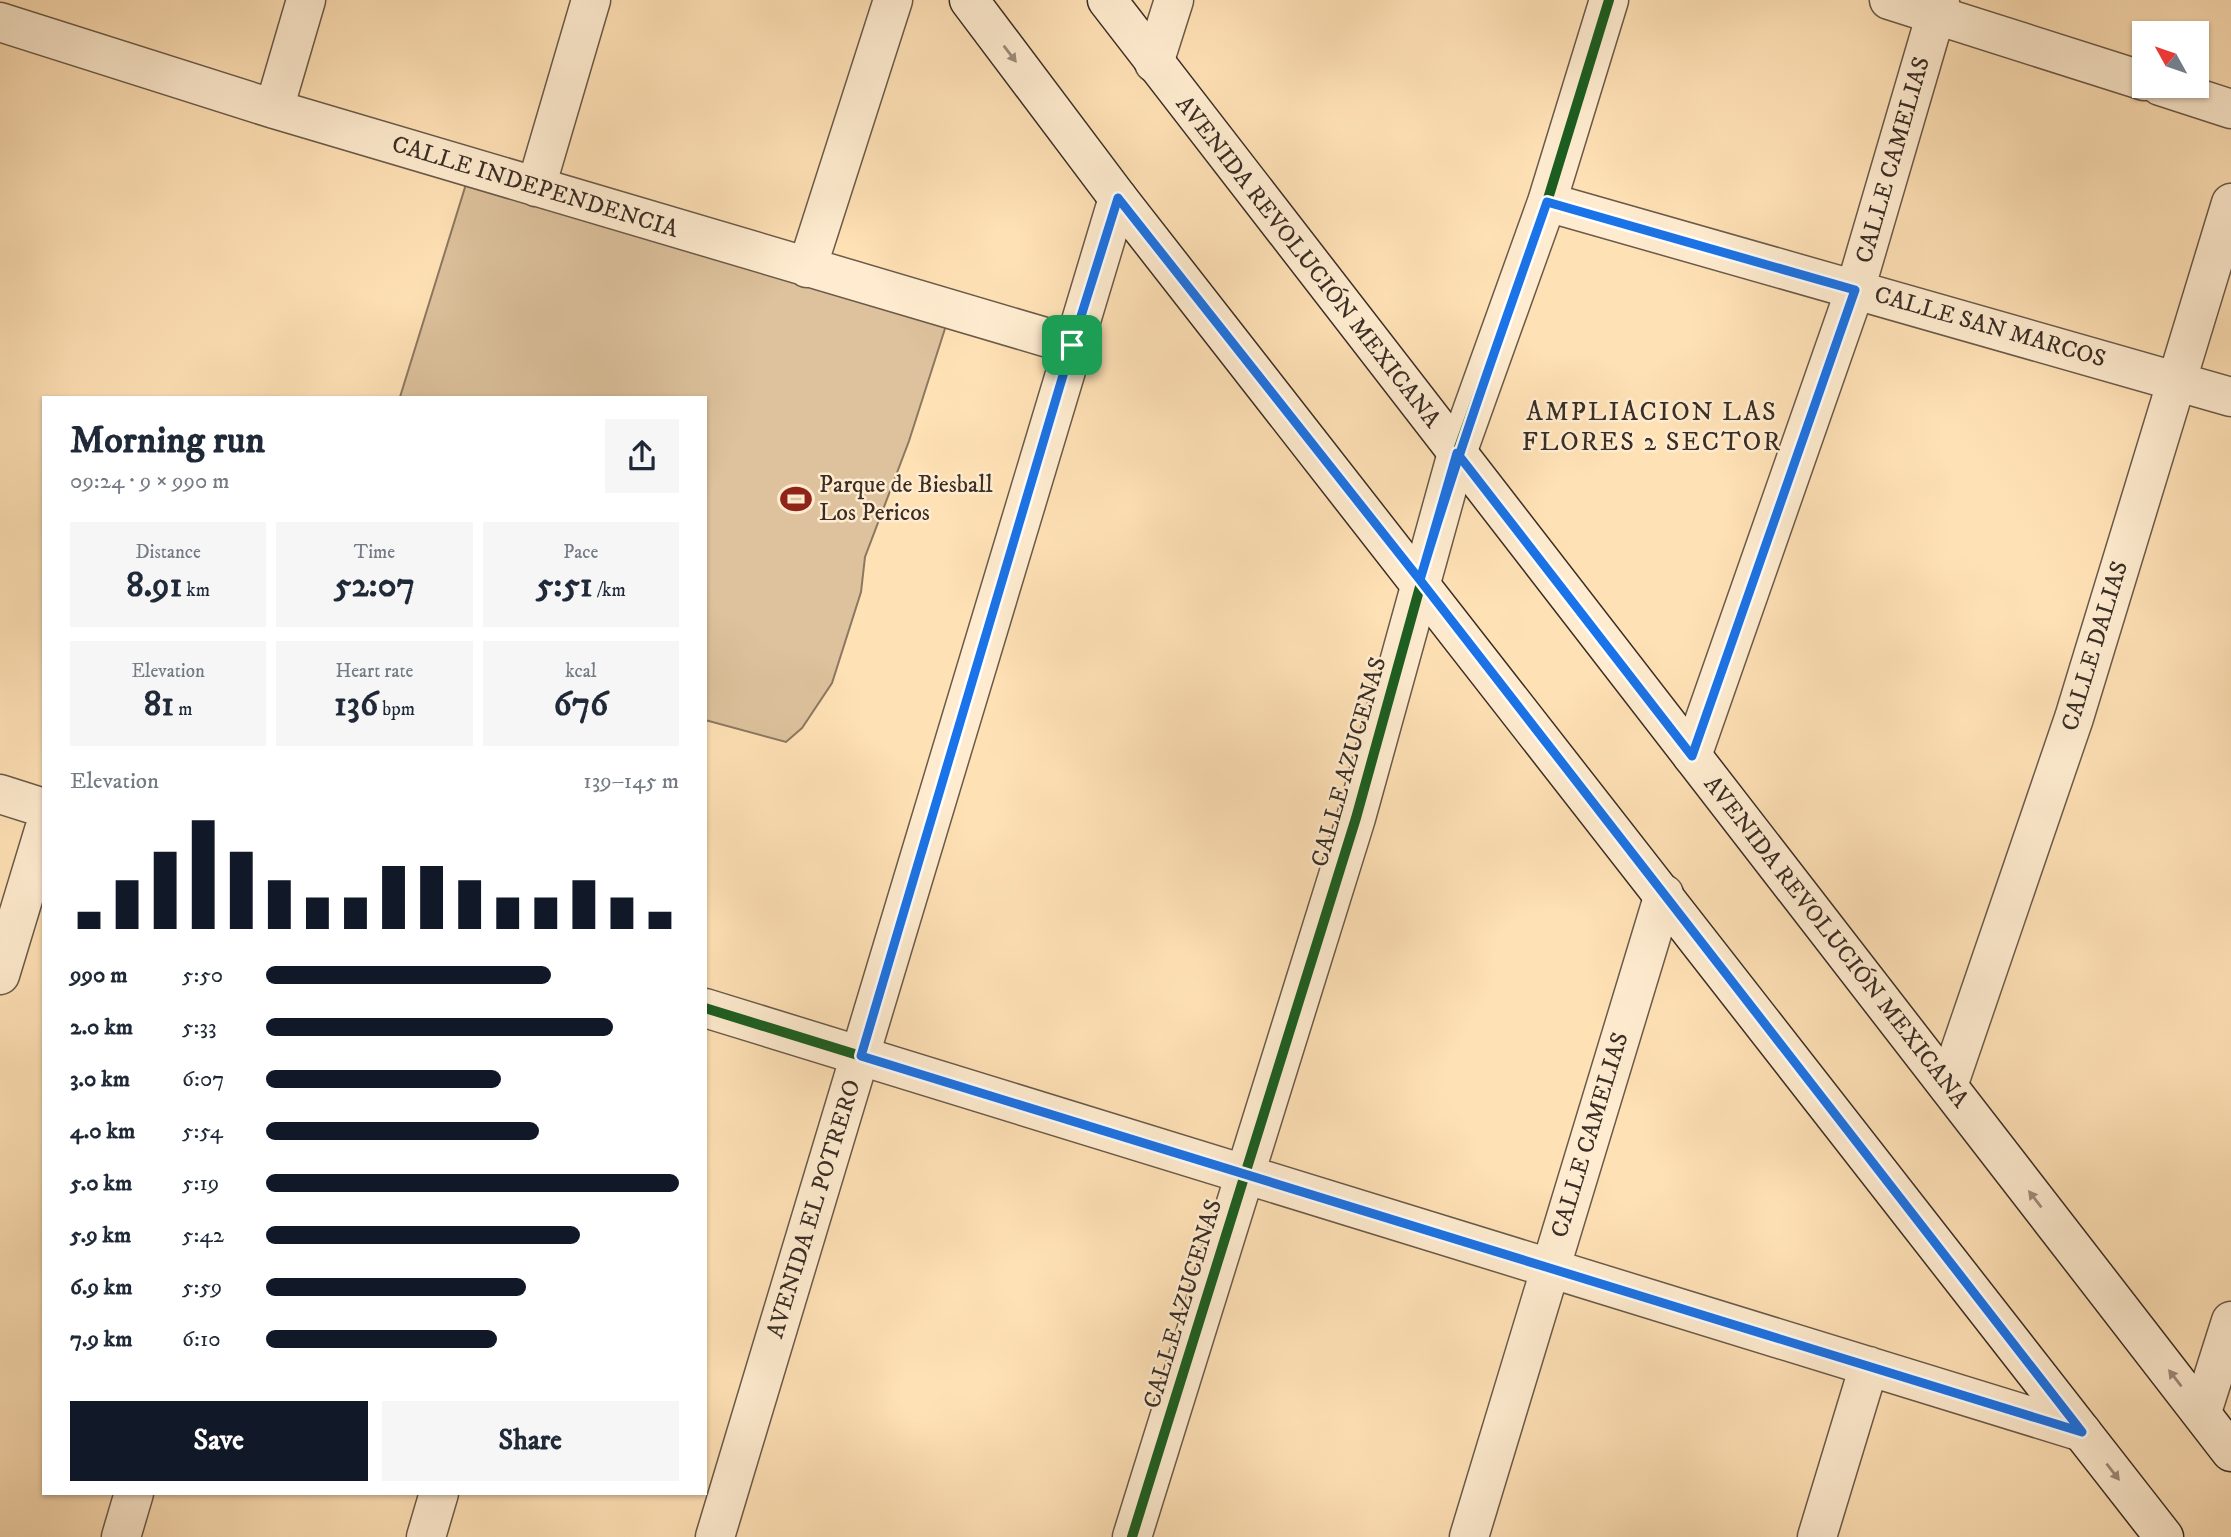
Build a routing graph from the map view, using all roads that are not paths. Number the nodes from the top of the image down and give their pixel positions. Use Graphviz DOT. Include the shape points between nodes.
graph roads {
  1 [pos="306,0"];
  2 [pos="591,0"];
  3 [pos="893,0"];
  4 [pos="969,0"];
  5 [pos="1107,0"];
  6 [pos="1174,0"];
  7 [pos="1609,0"];
  8 [pos="1889,0"];
  9 [pos="1938,7"];
  10 [pos="0,22"];
  11 [pos="1154,63"];
  12 [pos="2132,77"];
  13 [pos="2199,98"];
  14 [pos="2231,108"];
  15 [pos="274,109"];
  16 [pos="536,187"];
  17 [pos="1118,198"];
  18 [pos="1547,202"];
  19 [pos="2231,203"];
  20 [pos="807,268"];
  21 [pos="1855,290"];
  22 [pos="1072,345"];
  23 [pos="2178,379"];
  24 [pos="2231,397"];
  25 [pos="1457,453"];
  26 [pos="1420,580"];
  27 [pos="1692,756"];
  28 [pos="0,794"];
  29 [pos="42,807"];
  30 [pos="42,837"];
  31 [pos="1664,894"];
  32 [pos="0,975"];
  33 [pos="707,1009"];
  34 [pos="861,1056"];
  35 [pos="1948,1086"];
  36 [pos="1245,1175"];
  37 [pos="1549,1268"];
  38 [pos="2231,1321"];
  39 [pos="1869,1366"];
  40 [pos="2202,1412"];
  41 [pos="2082,1432"];
  42 [pos="2231,1452"];
  43 [pos="133,1495"];
  44 [pos="438,1495"];
  45 [pos="121,1537"];
  46 [pos="426,1537"];
  47 [pos="715,1537"];
  48 [pos="1132,1537"];
  49 [pos="1469,1537"];
  50 [pos="1816,1537"];
  51 [pos="2164,1537"];
  1 -- 15 [label="street"];
  2 -- 16 [label="street"];
  3 -- 20 [label="street"];
  4 -- 17 [label="street, one-way"];
  5 -- 11 [label="street, AVENIDA REVOLUCIÓN MEXICANA"];
  6 -- 11 [label="street"];
  7 -- 18 [label="street, CALLE AZUCENAS"];
  8 -- 9 [label="street"];
  9 -- 12 [label="street"];
  9 -- 21 [label="street, CALLE CAMELIAS"];
  10 -- 15 [label="street, CALLE INDEPENDENCIA"];
  11 -- 25 [label="street, AVENIDA REVOLUCIÓN MEXICANA"];
  13 -- 14 [label="street"];
  15 -- 16 [label="street, CALLE INDEPENDENCIA"];
  16 -- 20 [label="street, CALLE INDEPENDENCIA"];
  17 -- 22 [label="street, AVENIDA EL POTRERO"];
  17 -- 26 [label="street"];
  18 -- 21 [label="street, CALLE SAN MARCOS"];
  18 -- 25 [label="street, CALLE AZUCENAS"];
  19 -- 23 [label="street, CALLE DALIAS"];
  20 -- 22 [label="street, CALLE INDEPENDENCIA"];
  21 -- 23 [label="street, CALLE SAN MARCOS"];
  21 -- 27 [label="street, CALLE CAMELIAS"];
  22 -- 34 [label="street, AVENIDA EL POTRERO"];
  23 -- 24 [label="street, CALLE SAN MARCOS"];
  23 -- 35 [label="street, CALLE DALIAS" via="2074,718"];
  25 -- 26 [label="street, CALLE AZUCENAS"];
  25 -- 27 [label="street, AVENIDA REVOLUCIÓN MEXICANA"];
  26 -- 31 [label="street"];
  26 -- 36 [label="street, CALLE AZUCENAS" via="1356,818"];
  27 -- 35 [label="street, AVENIDA REVOLUCIÓN MEXICANA"];
  28 -- 29 [label="street"];
  30 -- 32 [label="street"];
  31 -- 37 [label="street, CALLE CAMELIAS"];
  31 -- 41 [label="street"];
  33 -- 34 [label="street"];
  34 -- 36 [label="street"];
  34 -- 47 [label="street, AVENIDA EL POTRERO"];
  40 -- 35 [label="street, AVENIDA REVOLUCIÓN MEXICANA, one-way"];
  36 -- 37 [label="street"];
  36 -- 48 [label="street, CALLE AZUCENAS"];
  37 -- 39 [label="street"];
  37 -- 49 [label="street, CALLE CAMELIAS"];
  38 -- 40 [label="street"];
  39 -- 41 [label="street"];
  39 -- 50 [label="street"];
  40 -- 42 [label="street, AVENIDA REVOLUCIÓN MEXICANA"];
  41 -- 51 [label="street, one-way"];
  43 -- 45 [label="street"];
  44 -- 46 [label="street"];
}
